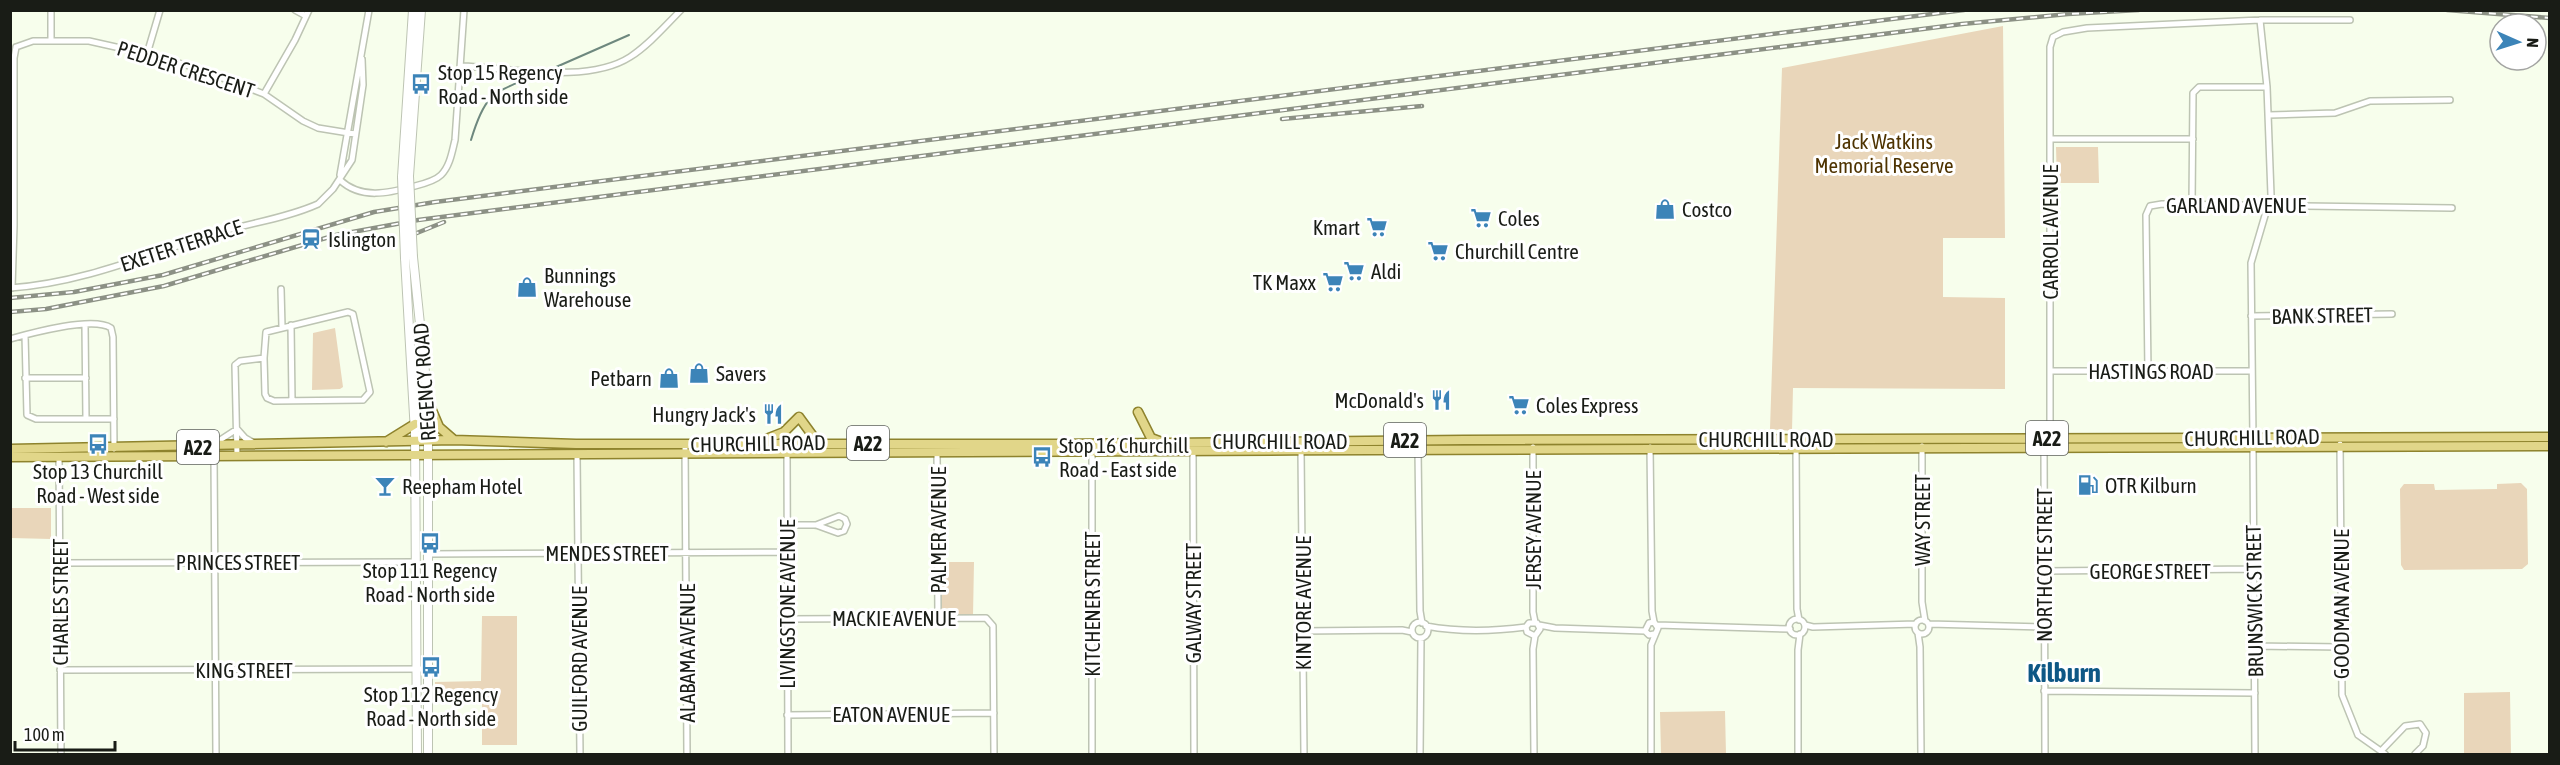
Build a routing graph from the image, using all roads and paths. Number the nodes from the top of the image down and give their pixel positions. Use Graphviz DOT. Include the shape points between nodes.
graph roads {
  1 [pos="51,10"];
  2 [pos="160,10"];
  3 [pos="295,10"];
  4 [pos="369,10"];
  5 [pos="413,10"];
  6 [pos="421,10"];
  7 [pos="464,10"];
  8 [pos="681,10"];
  9 [pos="307,13"];
  10 [pos="2260,20"];
  11 [pos="2350,20"];
  12 [pos="51,40"];
  13 [pos="13,45"];
  14 [pos="147,54"];
  15 [pos="362,59"];
  16 [pos="462,66"];
  17 [pos="2267,87"];
  18 [pos="264,94"];
  19 [pos="2450,100"];
  20 [pos="2269,115"];
  21 [pos="347,132"];
  22 [pos="355,134"];
  23 [pos="2050,139"];
  24 [pos="2193,140"];
  25 [pos="406,177"];
  26 [pos="340,180"];
  27 [pos="2192,204"];
  28 [pos="2270,204"];
  29 [pos="2452,208"];
  30 [pos="11,250"];
  31 [pos="409,257"];
  32 [pos="11,288"];
  33 [pos="281,289"];
  34 [pos="2392,314"];
  35 [pos="2251,316"];
  36 [pos="85,324"];
  37 [pos="291,325"];
  38 [pos="282,327"];
  39 [pos="25,335"];
  40 [pos="10,339"];
  41 [pos="264,358"];
  42 [pos="2050,371"];
  43 [pos="2148,371"];
  44 [pos="2252,371"];
  45 [pos="25,378"];
  46 [pos="86,378"];
  47 [pos="292,401"];
  48 [pos="428,401"];
  49 [pos="1138,412"];
  50 [pos="86,419"];
  51 [pos="114,419"];
  52 [pos="415,423"];
  53 [pos="237,429"];
  54 [pos="2490,436"];
  55 [pos="2550,436"];
  56 [pos="2340,437"];
  57 [pos="2050,438"];
  58 [pos="1754,439"];
  59 [pos="454,440"];
  60 [pos="428,441"];
  61 [pos="386,442"];
  62 [pos="415,442"];
  63 [pos="1159,442"];
  64 [pos="2253,442"];
  65 [pos="819,443"];
  66 [pos="937,443"];
  67 [pos="1922,443"];
  68 [pos="685,444"];
  69 [pos="755,444"];
  70 [pos="1650,444"];
  71 [pos="259,445"];
  72 [pos="210,446"];
  73 [pos="237,446"];
  74 [pos="2340,446"];
  75 [pos="2490,446"];
  76 [pos="2550,446"];
  77 [pos="1533,447"];
  78 [pos="1780,447"];
  79 [pos="1796,447"];
  80 [pos="2044,447"];
  81 [pos="10,449"];
  82 [pos="1418,449"];
  83 [pos="1301,451"];
  84 [pos="114,452"];
  85 [pos="1193,452"];
  86 [pos="59,453"];
  87 [pos="787,453"];
  88 [pos="937,453"];
  89 [pos="1092,453"];
  90 [pos="415,454"];
  91 [pos="428,454"];
  92 [pos="578,454"];
  93 [pos="685,454"];
  94 [pos="214,456"];
  95 [pos="237,456"];
  96 [pos="10,457"];
  97 [pos="787,525"];
  98 [pos="816,525"];
  99 [pos="686,552"];
  100 [pos="787,552"];
  101 [pos="579,553"];
  102 [pos="428,554"];
  103 [pos="59,562"];
  104 [pos="215,562"];
  105 [pos="416,562"];
  106 [pos="2254,569"];
  107 [pos="2045,571"];
  108 [pos="938,618"];
  109 [pos="787,619"];
  110 [pos="1797,620"];
  111 [pos="1922,627"];
  112 [pos="2044,627"];
  113 [pos="1651,628"];
  114 [pos="1533,629"];
  115 [pos="1419,630"];
  116 [pos="1797,630"];
  117 [pos="1303,631"];
  118 [pos="2255,646"];
  119 [pos="2341,647"];
  120 [pos="417,669"];
  121 [pos="427,669"];
  122 [pos="60,670"];
  123 [pos="215,670"];
  124 [pos="2044,691"];
  125 [pos="2255,693"];
  126 [pos="994,713"];
  127 [pos="787,715"];
  128 [pos="2383,753"];
  129 [pos="61,754"];
  130 [pos="216,754"];
  131 [pos="417,754"];
  132 [pos="428,754"];
  133 [pos="580,754"];
  134 [pos="687,754"];
  135 [pos="788,754"];
  136 [pos="994,754"];
  137 [pos="1092,754"];
  138 [pos="1194,754"];
  139 [pos="1304,754"];
  140 [pos="1420,754"];
  141 [pos="1534,754"];
  142 [pos="1651,754"];
  143 [pos="1798,754"];
  144 [pos="1921,754"];
  145 [pos="2045,754"];
  146 [pos="2255,754"];
  147 [pos="2415,754"];
  1 -- 12 [label="street"];
  2 -- 14 [label="street"];
  3 -- 9 [label="street"];
  4 -- 15 [label="street"];
  5 -- 25 [label="main road, REGENCY ROAD"];
  6 -- 25 [label="main road, REGENCY ROAD"];
  7 -- 16 [label="street"];
  8 -- 16 [label="street" via="647,44 622,62 596,71"];
  9 -- 18 [label="street"];
  10 -- 11 [label="street"];
  10 -- 17 [label="street, BRUNSWICK STREET"];
  10 -- 23 [label="street, CARROLL AVENUE" via="2087,28 2053,37"];
  12 -- 13 [label="street, PEDDER CRESCENT"];
  12 -- 14 [label="street, PEDDER CRESCENT" via="89,41"];
  13 -- 30 [label="street"];
  14 -- 18 [label="street, PEDDER CRESCENT"];
  15 -- 21 [label="street"];
  15 -- 22 [label="street" via="363,85"];
  16 -- 26 [label="street" via="455,140 451,160 441,175 388,194 349,188"];
  17 -- 20 [label="street, BRUNSWICK STREET"];
  17 -- 24 [label="street" via="2199,87 2193,93"];
  18 -- 21 [label="street, PEDDER CRESCENT" via="318,128"];
  19 -- 20 [label="street" via="2370,101 2335,113"];
  20 -- 28 [label="street, BRUNSWICK STREET"];
  21 -- 22 [label="street, PEDDER CRESCENT"];
  21 -- 26 [label="street"];
  22 -- 26 [label="street" via="352,160"];
  23 -- 24 [label="street"];
  23 -- 42 [label="street, CARROLL AVENUE"];
  24 -- 27 [label="street"];
  25 -- 31 [label="main road, REGENCY ROAD, bridge"];
  26 -- 32 [label="street, EXETER TERRACE" via="309,208 82,277"];
  27 -- 28 [label="street, GARLAND AVENUE"];
  27 -- 43 [label="street, GARLAND AVENUE" via="2150,206 2146,215"];
  28 -- 29 [label="street, GARLAND AVENUE"];
  28 -- 35 [label="street, BRUNSWICK STREET" via="2251,262"];
  30 -- 32 [label="street"];
  31 -- 48 [label="main road, REGENCY ROAD"];
  31 -- 52 [label="main road, REGENCY ROAD"];
  33 -- 38 [label="street"];
  34 -- 35 [label="street, BANK STREET"];
  35 -- 44 [label="street, BRUNSWICK STREET"];
  36 -- 39 [label="street"];
  36 -- 46 [label="street"];
  36 -- 51 [label="street" via="104,323 111,328"];
  37 -- 38 [label="street"];
  37 -- 47 [label="street"];
  37 -- 47 [label="street" via="353,314 370,392 363,400"];
  38 -- 41 [label="street" via="266,332"];
  39 -- 40 [label="street"];
  39 -- 45 [label="street"];
  41 -- 47 [label="street" via="267,398"];
  41 -- 53 [label="street" via="235,365"];
  42 -- 43 [label="street, HASTINGS ROAD"];
  42 -- 57 [label="street, CARROLL AVENUE"];
  43 -- 44 [label="street, HASTINGS ROAD"];
  44 -- 64 [label="street, BRUNSWICK STREET"];
  45 -- 46 [label="street"];
  45 -- 50 [label="street" via="29,417"];
  46 -- 50 [label="street"];
  48 -- 59 [label="main road" via="439,427"];
  48 -- 60 [label="main road, REGENCY ROAD"];
  49 -- 63 [label="main road" via="1151,438"];
  50 -- 51 [label="street"];
  51 -- 84 [label="street"];
  52 -- 61 [label="main road"];
  52 -- 62 [label="main road, REGENCY ROAD"];
  53 -- 71 [label="street"];
  53 -- 72 [label="street"];
  53 -- 73 [label="street"];
  54 -- 55 [label="main road, CHURCHILL ROAD / A22"];
  54 -- 56 [label="main road, CHURCHILL ROAD / A22"];
  54 -- 75 [label="main road"];
  56 -- 64 [label="main road, CHURCHILL ROAD / A22"];
  56 -- 74 [label="street, GOODMAN AVENUE"];
  57 -- 64 [label="main road, CHURCHILL ROAD / A22"];
  57 -- 67 [label="main road, CHURCHILL ROAD / A22"];
  57 -- 80 [label="main road"];
  58 -- 67 [label="main road, CHURCHILL ROAD / A22"];
  58 -- 70 [label="main road, CHURCHILL ROAD / A22"];
  58 -- 78 [label="main road"];
  59 -- 60 [label="main road, CHURCHILL ROAD / A22"];
  59 -- 68 [label="main road, CHURCHILL ROAD / A22"];
  60 -- 62 [label="main road, CHURCHILL ROAD / A22"];
  60 -- 91 [label="main road, REGENCY ROAD"];
  61 -- 62 [label="main road, CHURCHILL ROAD / A22"];
  61 -- 71 [label="main road, CHURCHILL ROAD / A22"];
  62 -- 90 [label="main road, REGENCY ROAD"];
  63 -- 66 [label="main road, CHURCHILL ROAD / A22"];
  63 -- 70 [label="main road, CHURCHILL ROAD / A22"];
  64 -- 74 [label="main road, CHURCHILL ROAD / A22"];
  64 -- 80 [label="main road, CHURCHILL ROAD / A22"];
  64 -- 106 [label="street, BRUNSWICK STREET"];
  65 -- 66 [label="main road, CHURCHILL ROAD / A22"];
  65 -- 69 [label="main road, CHURCHILL ROAD / A22"];
  65 -- 69 [label="main road" via="799,417 784,432"];
  66 -- 88 [label="street, PALMER AVENUE"];
  67 -- 79 [label="main road, CHURCHILL ROAD / A22"];
  67 -- 80 [label="main road, CHURCHILL ROAD / A22"];
  67 -- 111 [label="street, WAY STREET"];
  68 -- 69 [label="main road, CHURCHILL ROAD / A22"];
  68 -- 93 [label="street, ALABAMA AVENUE"];
  70 -- 77 [label="main road, CHURCHILL ROAD / A22"];
  70 -- 78 [label="main road, CHURCHILL ROAD / A22"];
  70 -- 113 [label="street"];
  71 -- 73 [label="main road, CHURCHILL ROAD / A22"];
  72 -- 73 [label="main road, CHURCHILL ROAD / A22"];
  72 -- 84 [label="main road, CHURCHILL ROAD / A22"];
  73 -- 95 [label="street"];
  74 -- 75 [label="main road, CHURCHILL ROAD / A22"];
  74 -- 119 [label="street, GOODMAN AVENUE"];
  75 -- 76 [label="main road, CHURCHILL ROAD / A22"];
  77 -- 82 [label="main road, CHURCHILL ROAD / A22"];
  77 -- 114 [label="street, JERSEY AVENUE"];
  78 -- 79 [label="main road, CHURCHILL ROAD / A22"];
  79 -- 110 [label="street"];
  80 -- 107 [label="street, NORTHCOTE STREET"];
  81 -- 86 [label="main road, CHURCHILL ROAD / A22"];
  82 -- 83 [label="main road, CHURCHILL ROAD / A22"];
  82 -- 115 [label="street"];
  83 -- 85 [label="main road, CHURCHILL ROAD / A22"];
  83 -- 117 [label="street, KINTORE AVENUE"];
  84 -- 86 [label="main road, CHURCHILL ROAD / A22"];
  84 -- 94 [label="main road, CHURCHILL ROAD / A22"];
  85 -- 89 [label="main road, CHURCHILL ROAD / A22"];
  85 -- 138 [label="street, GALWAY STREET"];
  86 -- 96 [label="main road, CHURCHILL ROAD / A22"];
  86 -- 103 [label="street, CHARLES STREET"];
  87 -- 88 [label="main road, CHURCHILL ROAD / A22"];
  87 -- 93 [label="main road, CHURCHILL ROAD / A22"];
  87 -- 97 [label="street, LIVINGSTONE AVENUE"];
  88 -- 89 [label="main road, CHURCHILL ROAD / A22"];
  88 -- 108 [label="street, PALMER AVENUE"];
  89 -- 137 [label="street, KITCHENER STREET"];
  90 -- 91 [label="main road, CHURCHILL ROAD / A22"];
  90 -- 95 [label="main road, CHURCHILL ROAD / A22"];
  90 -- 105 [label="main road, REGENCY ROAD"];
  91 -- 92 [label="main road, CHURCHILL ROAD / A22"];
  91 -- 102 [label="main road, REGENCY ROAD"];
  92 -- 93 [label="main road, CHURCHILL ROAD / A22"];
  92 -- 101 [label="street, GUILFORD AVENUE"];
  93 -- 99 [label="street, ALABAMA AVENUE"];
  94 -- 95 [label="main road, CHURCHILL ROAD / A22"];
  94 -- 104 [label="street"];
  97 -- 98 [label="street"];
  97 -- 100 [label="street, LIVINGSTONE AVENUE"];
  98 -- 98 [label="street" via="839,516 847,524 838,533"];
  99 -- 100 [label="street, MENDES STREET"];
  99 -- 101 [label="street, MENDES STREET"];
  99 -- 134 [label="street, ALABAMA AVENUE"];
  100 -- 109 [label="street, LIVINGSTONE AVENUE"];
  101 -- 102 [label="street, MENDES STREET"];
  101 -- 133 [label="street, GUILFORD AVENUE"];
  102 -- 121 [label="main road, REGENCY ROAD"];
  103 -- 104 [label="street, PRINCES STREET"];
  103 -- 122 [label="street, CHARLES STREET"];
  104 -- 105 [label="street, PRINCES STREET"];
  104 -- 123 [label="street"];
  105 -- 120 [label="main road, REGENCY ROAD"];
  106 -- 107 [label="street, GEORGE STREET"];
  106 -- 118 [label="street, BRUNSWICK STREET"];
  107 -- 112 [label="street, NORTHCOTE STREET"];
  108 -- 109 [label="street, MACKIE AVENUE"];
  108 -- 126 [label="street, MACKIE AVENUE" via="986,618 991,622"];
  109 -- 127 [label="street, LIVINGSTONE AVENUE"];
  110 -- 116 [label="street"];
  110 -- 116 [label="street"];
  111 -- 112 [label="street"];
  111 -- 116 [label="street"];
  111 -- 144 [label="street, WAY STREET"];
  112 -- 124 [label="street, NORTHCOTE STREET"];
  113 -- 114 [label="street"];
  113 -- 116 [label="street"];
  113 -- 142 [label="street"];
  114 -- 115 [label="street"];
  114 -- 141 [label="street, JERSEY AVENUE"];
  115 -- 117 [label="street"];
  115 -- 140 [label="street"];
  116 -- 143 [label="street"];
  117 -- 139 [label="street, KINTORE AVENUE"];
  118 -- 119 [label="street"];
  118 -- 125 [label="street, BRUNSWICK STREET"];
  119 -- 128 [label="street, GOODMAN AVENUE" via="2342,695 2358,735"];
  120 -- 121 [label="street, KING STREET"];
  120 -- 123 [label="street, KING STREET"];
  120 -- 131 [label="main road, REGENCY ROAD"];
  121 -- 132 [label="main road, REGENCY ROAD"];
  122 -- 123 [label="street, KING STREET"];
  122 -- 129 [label="street, CHARLES STREET"];
  123 -- 130 [label="street"];
  124 -- 125 [label="street"];
  124 -- 145 [label="street, NORTHCOTE STREET"];
  125 -- 146 [label="street, BRUNSWICK STREET"];
  126 -- 127 [label="street, EATON AVENUE"];
  126 -- 136 [label="street"];
  127 -- 135 [label="street, LIVINGSTONE AVENUE"];
  128 -- 147 [label="street" via="2405,726 2420,724 2426,733 2423,746"];
}
